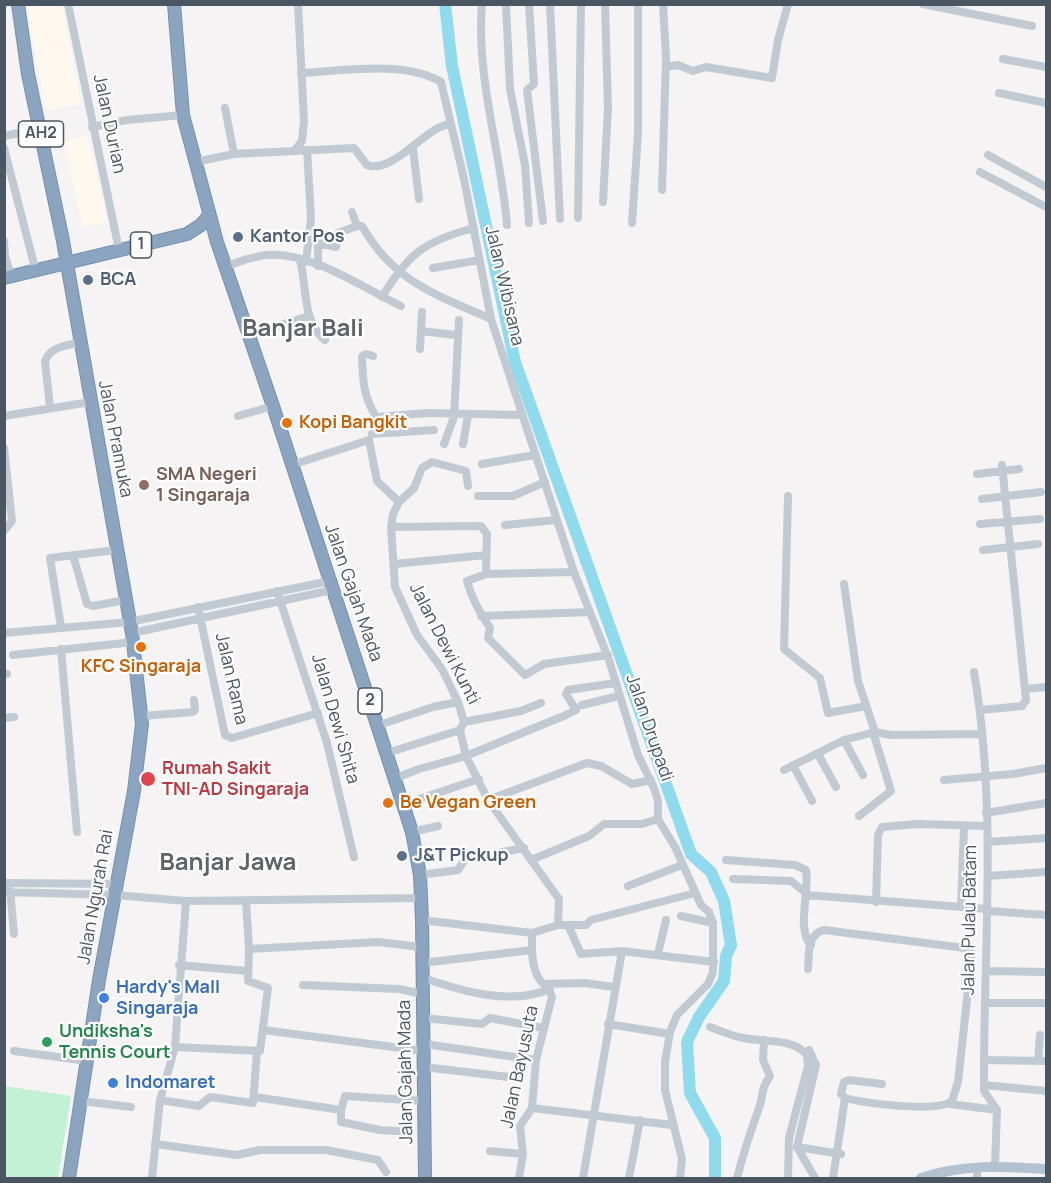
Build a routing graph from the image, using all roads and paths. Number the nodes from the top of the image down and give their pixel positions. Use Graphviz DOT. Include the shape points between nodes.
graph roads {
  1 [pos="18,4"];
  2 [pos="68,4"];
  3 [pos="174,4"];
  4 [pos="298,4"];
  5 [pos="482,4"];
  6 [pos="506,4"];
  7 [pos="529,4"];
  8 [pos="550,4"];
  9 [pos="581,4"];
  10 [pos="605,4"];
  11 [pos="639,4"];
  12 [pos="663,4"];
  13 [pos="788,4"];
  14 [pos="923,4"];
  15 [pos="1032,26"];
  16 [pos="1003,59"];
  17 [pos="666,67"];
  18 [pos="1047,67"];
  19 [pos="301,73"];
  20 [pos="1047,92"];
  21 [pos="999,93"];
  22 [pos="1046,102"];
  23 [pos="225,108"];
  24 [pos="183,115"];
  25 [pos="449,125"];
  26 [pos="92,127"];
  27 [pos="40,129"];
  28 [pos="4,136"];
  29 [pos="4,148"];
  30 [pos="413,148"];
  31 [pos="296,150"];
  32 [pos="307,150"];
  33 [pos="234,154"];
  34 [pos="988,155"];
  35 [pos="195,162"];
  36 [pos="980,172"];
  37 [pos="1047,187"];
  38 [pos="662,190"];
  39 [pos="420,199"];
  40 [pos="603,202"];
  41 [pos="1047,207"];
  42 [pos="352,212"];
  43 [pos="209,215"];
  44 [pos="578,218"];
  45 [pos="560,219"];
  46 [pos="543,221"];
  47 [pos="529,223"];
  48 [pos="632,223"];
  49 [pos="507,225"];
  50 [pos="357,226"];
  51 [pos="474,228"];
  52 [pos="187,234"];
  53 [pos="4,241"];
  54 [pos="217,242"];
  55 [pos="119,250"];
  56 [pos="480,260"];
  57 [pos="303,261"];
  58 [pos="66,263"];
  59 [pos="226,266"];
  60 [pos="318,266"];
  61 [pos="433,268"];
  62 [pos="36,272"];
  63 [pos="397,272"];
  64 [pos="8,277"];
  65 [pos="382,297"];
  66 [pos="401,306"];
  67 [pos="422,312"];
  68 [pos="309,316"];
  69 [pos="491,319"];
  70 [pos="459,320"];
  71 [pos="421,331"];
  72 [pos="249,335"];
  73 [pos="456,335"];
  74 [pos="325,340"];
  75 [pos="80,342"];
  76 [pos="420,350"];
  77 [pos="373,356"];
  78 [pos="90,402"];
  79 [pos="273,405"];
  80 [pos="50,407"];
  81 [pos="453,413"];
  82 [pos="468,415"];
  83 [pos="522,415"];
  84 [pos="4,416"];
  85 [pos="238,416"];
  86 [pos="376,417"];
  87 [pos="434,430"];
  88 [pos="370,437"];
  89 [pos="444,444"];
  90 [pos="463,444"];
  91 [pos="4,448"];
  92 [pos="536,455"];
  93 [pos="482,464"];
  94 [pos="292,465"];
  95 [pos="1002,468"];
  96 [pos="1019,469"];
  97 [pos="977,474"];
  98 [pos="544,482"];
  99 [pos="468,486"];
  100 [pos="1041,492"];
  101 [pos="478,496"];
  102 [pos="788,496"];
  103 [pos="1005,497"];
  104 [pos="982,500"];
  105 [pos="399,502"];
  106 [pos="1040,519"];
  107 [pos="556,520"];
  108 [pos="1008,522"];
  109 [pos="980,524"];
  110 [pos="505,525"];
  111 [pos="391,527"];
  112 [pos="4,531"];
  113 [pos="1038,544"];
  114 [pos="1010,547"];
  115 [pos="116,550"];
  116 [pos="983,550"];
  117 [pos="73,555"];
  118 [pos="486,555"];
  119 [pos="394,564"];
  120 [pos="574,572"];
  121 [pos="486,574"];
  122 [pos="844,584"];
  123 [pos="331,586"];
  124 [pos="277,591"];
  125 [pos="125,600"];
  126 [pos="281,602"];
  127 [pos="198,607"];
  128 [pos="590,612"];
  129 [pos="481,616"];
  130 [pos="201,619"];
  131 [pos="61,627"];
  132 [pos="132,632"];
  133 [pos="4,633"];
  134 [pos="61,649"];
  135 [pos="13,655"];
  136 [pos="608,655"];
  137 [pos="974,672"];
  138 [pos="615,683"];
  139 [pos="1047,687"];
  140 [pos="1025,689"];
  141 [pos="619,696"];
  142 [pos="194,700"];
  143 [pos="458,702"];
  144 [pos="541,703"];
  145 [pos="582,705"];
  146 [pos="866,706"];
  147 [pos="981,710"];
  148 [pos="318,713"];
  149 [pos="142,716"];
  150 [pos="379,725"];
  151 [pos="462,726"];
  152 [pos="874,732"];
  153 [pos="982,734"];
  154 [pos="844,740"];
  155 [pos="387,753"];
  156 [pos="818,754"];
  157 [pos="466,756"];
  158 [pos="793,765"];
  159 [pos="1047,768"];
  160 [pos="784,770"];
  161 [pos="863,775"];
  162 [pos="986,777"];
  163 [pos="396,778"];
  164 [pos="479,779"];
  165 [pos="651,780"];
  166 [pos="944,780"];
  167 [pos="836,787"];
  168 [pos="488,800"];
  169 [pos="812,801"];
  170 [pos="1047,803"];
  171 [pos="404,804"];
  172 [pos="986,813"];
  173 [pos="859,816"];
  174 [pos="658,819"];
  175 [pos="438,826"];
  176 [pos="964,826"];
  177 [pos="987,826"];
  178 [pos="77,832"];
  179 [pos="412,832"];
  180 [pos="1047,838"];
  181 [pos="988,842"];
  182 [pos="524,849"];
  183 [pos="354,857"];
  184 [pos="531,860"];
  185 [pos="726,860"];
  186 [pos="682,865"];
  187 [pos="1047,872"];
  188 [pos="420,875"];
  189 [pos="988,876"];
  190 [pos="733,879"];
  191 [pos="7,883"];
  192 [pos="628,886"];
  193 [pos="117,889"];
  194 [pos="8,892"];
  195 [pos="694,892"];
  196 [pos="806,894"];
  197 [pos="421,898"];
  198 [pos="186,901"];
  199 [pos="246,901"];
  200 [pos="876,902"];
  201 [pos="961,908"];
  202 [pos="988,910"];
  203 [pos="1047,915"];
  204 [pos="681,916"];
  205 [pos="422,920"];
  206 [pos="666,920"];
  207 [pos="713,923"];
  208 [pos="567,925"];
  209 [pos="558,926"];
  210 [pos="532,933"];
  211 [pos="14,934"];
  212 [pos="811,945"];
  213 [pos="421,947"];
  214 [pos="249,949"];
  215 [pos="532,950"];
  216 [pos="622,951"];
  217 [pos="658,954"];
  218 [pos="714,962"];
  219 [pos="422,963"];
  220 [pos="179,965"];
  221 [pos="808,969"];
  222 [pos="987,971"];
  223 [pos="248,972"];
  224 [pos="1047,972"];
  225 [pos="423,978"];
  226 [pos="303,985"];
  227 [pos="547,987"];
  228 [pos="614,987"];
  229 [pos="423,994"];
  230 [pos="986,1003"];
  231 [pos="1047,1003"];
  232 [pos="424,1018"];
  233 [pos="608,1024"];
  234 [pos="711,1027"];
  235 [pos="543,1028"];
  236 [pos="263,1030"];
  237 [pos="670,1034"];
  238 [pos="1040,1035"];
  239 [pos="786,1039"];
  240 [pos="764,1040"];
  241 [pos="175,1047"];
  242 [pos="425,1047"];
  243 [pos="259,1051"];
  244 [pos="14,1052"];
  245 [pos="536,1060"];
  246 [pos="985,1060"];
  247 [pos="87,1061"];
  248 [pos="1042,1061"];
  249 [pos="424,1067"];
  250 [pos="517,1078"];
  251 [pos="882,1084"];
  252 [pos="984,1085"];
  253 [pos="1047,1091"];
  254 [pos="848,1098"];
  255 [pos="160,1100"];
  256 [pos="254,1100"];
  257 [pos="81,1101"];
  258 [pos="423,1101"];
  259 [pos="950,1104"];
  260 [pos="131,1107"];
  261 [pos="532,1108"];
  262 [pos="341,1110"];
  263 [pos="997,1110"];
  264 [pos="593,1116"];
  265 [pos="640,1120"];
  266 [pos="672,1125"];
  267 [pos="411,1132"];
  268 [pos="156,1144"];
  269 [pos="797,1147"];
  270 [pos="490,1151"];
  271 [pos="523,1154"];
  272 [pos="839,1154"];
  273 [pos="995,1165"];
  274 [pos="1047,1169"];
  275 [pos="386,1172"];
  276 [pos="977,1173"];
  277 [pos="944,1175"];
  278 [pos="69,1179"];
  279 [pos="152,1179"];
  280 [pos="424,1179"];
  281 [pos="519,1179"];
  282 [pos="583,1179"];
  283 [pos="629,1179"];
  284 [pos="680,1179"];
  285 [pos="737,1179"];
  286 [pos="788,1179"];
  287 [pos="815,1179"];
  288 [pos="833,1179"];
  289 [pos="838,1179"];
  290 [pos="921,1179"];
  1 -- 27 [label="highway, AH2"];
  2 -- 26 [label="street, Jalan Durian"];
  3 -- 24 [label="highway"];
  4 -- 19 [label="street"];
  5 -- 49 [label="street" via="482,73"];
  6 -- 47 [label="street" via="510,89 525,165"];
  7 -- 46 [label="street" via="534,84 527,90"];
  8 -- 45 [label="street"];
  9 -- 44 [label="street"];
  10 -- 40 [label="street" via="608,108"];
  11 -- 48 [label="street" via="638,133"];
  12 -- 17 [label="street"];
  13 -- 17 [label="street" via="772,78 706,67 693,71 678,64"];
  14 -- 15 [label="street"];
  16 -- 18 [label="street"];
  17 -- 38 [label="street"];
  19 -- 25 [label="street, Jalan Wibisana" via="384,69 438,80 445,95"];
  19 -- 31 [label="street" via="304,127"];
  20 -- 22 [label="street"];
  21 -- 22 [label="street"];
  23 -- 33 [label="street"];
  24 -- 26 [label="street"];
  24 -- 35 [label="highway"];
  25 -- 30 [label="street" via="440,126"];
  25 -- 51 [label="street, Jalan Wibisana"];
  26 -- 55 [label="street, Jalan Durian"];
  27 -- 28 [label="street"];
  27 -- 58 [label="highway, AH2"];
  29 -- 62 [label="street"];
  30 -- 32 [label="street" via="373,167 354,148"];
  30 -- 39 [label="street"];
  31 -- 32 [label="street"];
  31 -- 33 [label="street"];
  32 -- 57 [label="street" via="311,218"];
  33 -- 35 [label="street"];
  34 -- 37 [label="street"];
  35 -- 43 [label="highway"];
  36 -- 41 [label="street"];
  42 -- 50 [label="street"];
  43 -- 52 [label="highway, 1"];
  43 -- 54 [label="highway, 2"];
  50 -- 60 [label="street" via="338,233 336,247 318,243"];
  50 -- 63 [label="street" via="362,226 376,250"];
  51 -- 56 [label="street, Jalan Wibisana"];
  51 -- 63 [label="street" via="444,236 407,259"];
  52 -- 54 [label="highway" via="209,236"];
  52 -- 55 [label="highway, 1"];
  53 -- 64 [label="street"];
  54 -- 59 [label="highway, Jalan Gajah Mada / 2"];
  55 -- 58 [label="highway, 1"];
  56 -- 61 [label="street"];
  56 -- 69 [label="street, Jalan Wibisana"];
  57 -- 59 [label="street" via="264,255"];
  57 -- 60 [label="street"];
  57 -- 68 [label="street"];
  58 -- 62 [label="highway, 1"];
  58 -- 75 [label="highway, Jalan Pramuka"];
  59 -- 72 [label="highway, Jalan Gajah Mada / 2"];
  60 -- 65 [label="street" via="359,281"];
  62 -- 64 [label="highway, 1"];
  63 -- 65 [label="street"];
  63 -- 69 [label="street"];
  65 -- 66 [label="street"];
  67 -- 71 [label="street"];
  68 -- 72 [label="street"];
  68 -- 74 [label="street" via="316,332"];
  69 -- 83 [label="street, Jalan Wibisana"];
  70 -- 73 [label="street"];
  71 -- 73 [label="street"];
  71 -- 76 [label="street"];
  72 -- 79 [label="highway, Jalan Gajah Mada / 2"];
  73 -- 81 [label="street"];
  75 -- 78 [label="highway, Jalan Pramuka"];
  75 -- 80 [label="street" via="54,349 47,356"];
  77 -- 86 [label="street" via="362,356 363,378 365,397"];
  78 -- 80 [label="street"];
  78 -- 115 [label="highway, Jalan Pramuka"];
  79 -- 85 [label="street"];
  79 -- 94 [label="highway, Jalan Gajah Mada / 2"];
  80 -- 84 [label="street"];
  81 -- 82 [label="street"];
  81 -- 86 [label="street"];
  81 -- 89 [label="street"];
  82 -- 83 [label="street"];
  82 -- 90 [label="street"];
  83 -- 92 [label="street, Jalan Wibisana"];
  86 -- 88 [label="street"];
  87 -- 88 [label="street"];
  88 -- 94 [label="street"];
  88 -- 105 [label="street" via="377,481"];
  91 -- 112 [label="street" via="12,521"];
  92 -- 93 [label="street"];
  92 -- 98 [label="street, Jalan Wibisana"];
  94 -- 123 [label="highway, Jalan Gajah Mada / 2"];
  95 -- 96 [label="street"];
  95 -- 97 [label="street"];
  95 -- 103 [label="street"];
  98 -- 101 [label="street" via="513,496"];
  98 -- 107 [label="street, Jalan Drupadi"];
  99 -- 105 [label="street" via="467,472 430,462 422,468 414,488"];
  100 -- 103 [label="street"];
  102 -- 146 [label="street" via="784,649 820,678 828,714"];
  103 -- 104 [label="street"];
  103 -- 108 [label="street"];
  105 -- 111 [label="street, Jalan Dewi Kunti"];
  106 -- 108 [label="street"];
  107 -- 110 [label="street"];
  107 -- 120 [label="street, Jalan Drupadi"];
  108 -- 109 [label="street"];
  108 -- 114 [label="street"];
  111 -- 118 [label="street" via="481,526 486,530"];
  111 -- 119 [label="street, Jalan Dewi Kunti"];
  113 -- 114 [label="street"];
  114 -- 116 [label="street"];
  114 -- 140 [label="street"];
  115 -- 117 [label="street"];
  115 -- 125 [label="highway, Jalan Pramuka"];
  117 -- 125 [label="street" via="87,604"];
  117 -- 131 [label="street" via="49,560"];
  118 -- 119 [label="street"];
  118 -- 121 [label="street"];
  119 -- 143 [label="street, Jalan Dewi Kunti" via="396,593"];
  120 -- 121 [label="street"];
  120 -- 128 [label="street, Jalan Drupadi"];
  121 -- 129 [label="street" via="467,581"];
  122 -- 146 [label="street" via="852,648"];
  123 -- 124 [label="street"];
  123 -- 126 [label="street"];
  123 -- 150 [label="highway, Jalan Gajah Mada / 2"];
  124 -- 126 [label="street, Jalan Dewi Shita"];
  124 -- 127 [label="street"];
  125 -- 132 [label="highway, Jalan Pramuka"];
  126 -- 130 [label="street"];
  126 -- 148 [label="street, Jalan Dewi Shita"];
  127 -- 130 [label="street, Jalan Rama"];
  127 -- 132 [label="street"];
  128 -- 129 [label="street"];
  128 -- 136 [label="street, Jalan Drupadi"];
  129 -- 136 [label="street" via="490,628 488,638 525,675 544,664"];
  130 -- 132 [label="street"];
  130 -- 148 [label="street, Jalan Rama" via="225,735 232,738"];
  131 -- 132 [label="street"];
  131 -- 133 [label="street"];
  132 -- 134 [label="street"];
  132 -- 149 [label="highway, Jalan Ngurah Rai"];
  134 -- 135 [label="street"];
  134 -- 178 [label="street"];
  136 -- 138 [label="street, Jalan Drupadi"];
  137 -- 147 [label="street, Jalan Pulau Batam"];
  138 -- 141 [label="street, Jalan Drupadi"];
  138 -- 157 [label="street" via="566,691 576,710"];
  139 -- 140 [label="street"];
  140 -- 147 [label="street" via="1022,706"];
  141 -- 145 [label="street"];
  141 -- 165 [label="street, Jalan Drupadi" via="638,755"];
  142 -- 149 [label="street" via="192,712"];
  143 -- 150 [label="street"];
  143 -- 151 [label="street, Jalan Dewi Kunti"];
  144 -- 151 [label="street"];
  146 -- 152 [label="street"];
  147 -- 153 [label="street, Jalan Pulau Batam"];
  148 -- 183 [label="street, Jalan Dewi Shita"];
  149 -- 193 [label="highway, Jalan Ngurah Rai"];
  150 -- 155 [label="highway, Jalan Gajah Mada / 2"];
  151 -- 155 [label="street, Jalan Dewi Kunti"];
  151 -- 157 [label="street, Jalan Dewi Kunti"];
  152 -- 153 [label="street"];
  152 -- 154 [label="street"];
  152 -- 173 [label="street" via="891,791"];
  153 -- 162 [label="street, Jalan Pulau Batam"];
  154 -- 156 [label="street"];
  154 -- 161 [label="street"];
  155 -- 163 [label="highway, Jalan Gajah Mada / 2"];
  156 -- 158 [label="street"];
  156 -- 167 [label="street"];
  157 -- 163 [label="street"];
  157 -- 164 [label="street, Jalan Dewi Kunti"];
  158 -- 160 [label="street"];
  158 -- 169 [label="street"];
  159 -- 162 [label="street"];
  162 -- 166 [label="street"];
  162 -- 172 [label="street, Jalan Pulau Batam"];
  163 -- 171 [label="highway, Jalan Gajah Mada / 2"];
  164 -- 168 [label="street, Jalan Dewi Kunti"];
  164 -- 171 [label="street"];
  165 -- 168 [label="street" via="632,784 601,766 586,763"];
  165 -- 174 [label="street, Jalan Drupadi" via="658,801"];
  168 -- 182 [label="street, Jalan Dewi Kunti"];
  170 -- 172 [label="street"];
  171 -- 179 [label="highway, Jalan Gajah Mada / 2"];
  172 -- 177 [label="street, Jalan Pulau Batam"];
  174 -- 184 [label="street" via="642,824 604,824 590,836"];
  174 -- 186 [label="street, Jalan Drupadi"];
  175 -- 179 [label="street"];
  176 -- 177 [label="street"];
  176 -- 200 [label="street" via="918,824 879,830"];
  176 -- 201 [label="street"];
  177 -- 181 [label="street, Jalan Pulau Batam"];
  179 -- 188 [label="highway, Jalan Gajah Mada / 2"];
  180 -- 181 [label="street"];
  181 -- 189 [label="street, Jalan Pulau Batam"];
  182 -- 184 [label="street, Jalan Dewi Kunti"];
  182 -- 188 [label="street" via="465,859 458,870"];
  184 -- 209 [label="street, Jalan Dewi Kunti" via="559,899"];
  185 -- 196 [label="street" via="803,867 807,875"];
  186 -- 192 [label="street"];
  186 -- 195 [label="street, Jalan Drupadi"];
  187 -- 189 [label="street"];
  188 -- 197 [label="highway, Jalan Gajah Mada / 2"];
  189 -- 202 [label="street, Jalan Pulau Batam"];
  190 -- 196 [label="street" via="791,881"];
  191 -- 193 [label="street"];
  191 -- 194 [label="street"];
  193 -- 194 [label="street"];
  193 -- 198 [label="street"];
  193 -- 247 [label="highway, Jalan Ngurah Rai"];
  194 -- 211 [label="street"];
  195 -- 207 [label="street, Jalan Drupadi"];
  195 -- 208 [label="street" via="591,920 586,925"];
  196 -- 200 [label="street"];
  196 -- 212 [label="street" via="804,926"];
  197 -- 199 [label="street"];
  197 -- 205 [label="highway, Jalan Gajah Mada / 2"];
  198 -- 199 [label="street"];
  198 -- 220 [label="street"];
  199 -- 214 [label="street"];
  200 -- 201 [label="street"];
  201 -- 202 [label="street"];
  202 -- 203 [label="street"];
  202 -- 222 [label="street, Jalan Pulau Batam"];
  204 -- 207 [label="street"];
  205 -- 210 [label="street"];
  205 -- 213 [label="highway, Jalan Gajah Mada / 2"];
  206 -- 217 [label="street"];
  207 -- 218 [label="street"];
  208 -- 209 [label="street"];
  208 -- 216 [label="street" via="581,954"];
  209 -- 210 [label="street"];
  210 -- 215 [label="street, Jalan Bayusuta"];
  212 -- 221 [label="street"];
  212 -- 259 [label="street" via="817,932 824,930 970,951 958,1082"];
  213 -- 214 [label="street" via="378,942"];
  213 -- 219 [label="highway, Jalan Gajah Mada / 2"];
  214 -- 223 [label="street"];
  215 -- 219 [label="street"];
  215 -- 227 [label="street, Jalan Bayusuta" via="533,967"];
  216 -- 217 [label="street"];
  216 -- 228 [label="street"];
  217 -- 218 [label="street"];
  218 -- 237 [label="street" via="708,984 677,1015"];
  219 -- 225 [label="highway, Jalan Gajah Mada / 2"];
  220 -- 223 [label="street"];
  220 -- 241 [label="street"];
  222 -- 224 [label="street"];
  222 -- 230 [label="street, Jalan Pulau Batam"];
  223 -- 236 [label="street" via="248,981 268,987"];
  225 -- 227 [label="street" via="478,993 534,996"];
  225 -- 229 [label="highway, Jalan Gajah Mada / 2"];
  226 -- 229 [label="street" via="399,989"];
  227 -- 228 [label="street" via="584,983"];
  227 -- 235 [label="street, Jalan Bayusuta" via="550,1007"];
  228 -- 233 [label="street"];
  229 -- 232 [label="highway, Jalan Gajah Mada / 2"];
  230 -- 231 [label="street"];
  230 -- 246 [label="street, Jalan Pulau Batam"];
  232 -- 235 [label="street" via="482,1024 490,1018"];
  232 -- 242 [label="highway, Jalan Gajah Mada / 2"];
  233 -- 237 [label="street"];
  233 -- 264 [label="street"];
  234 -- 240 [label="street" via="743,1038"];
  235 -- 245 [label="street, Jalan Bayusuta"];
  236 -- 242 [label="street"];
  236 -- 243 [label="street"];
  237 -- 266 [label="street" via="664,1090"];
  238 -- 248 [label="street"];
  239 -- 269 [label="street" via="810,1051 816,1065"];
  240 -- 285 [label="street" via="763,1060 770,1076 762,1087"];
  240 -- 286 [label="street" via="801,1049 809,1059 789,1138"];
  241 -- 243 [label="street"];
  241 -- 255 [label="street"];
  242 -- 245 [label="street"];
  242 -- 249 [label="highway, Jalan Gajah Mada / 2"];
  243 -- 256 [label="street"];
  244 -- 247 [label="street"];
  245 -- 261 [label="street, Jalan Bayusuta"];
  246 -- 248 [label="street"];
  246 -- 252 [label="street, Jalan Pulau Batam"];
  247 -- 257 [label="highway, Jalan Ngurah Rai"];
  249 -- 250 [label="street"];
  249 -- 258 [label="highway, Jalan Gajah Mada / 2"];
  251 -- 254 [label="street" via="846,1081 841,1091"];
  252 -- 253 [label="street"];
  252 -- 263 [label="street, Jalan Pulau Batam" via="984,1093"];
  254 -- 259 [label="street" via="933,1108"];
  254 -- 272 [label="street"];
  255 -- 256 [label="street" via="199,1106 210,1097"];
  255 -- 268 [label="street"];
  256 -- 262 [label="street"];
  257 -- 260 [label="street"];
  257 -- 278 [label="highway, Jalan Ngurah Rai"];
  258 -- 262 [label="street" via="345,1096"];
  258 -- 280 [label="highway, Jalan Gajah Mada / 2"];
  259 -- 263 [label="street"];
  261 -- 264 [label="street"];
  261 -- 271 [label="street, Jalan Bayusuta" via="520,1126"];
  262 -- 267 [label="street" via="341,1122"];
  263 -- 273 [label="street, Jalan Pulau Batam"];
  264 -- 265 [label="street"];
  264 -- 282 [label="street"];
  265 -- 266 [label="street"];
  265 -- 283 [label="street"];
  266 -- 284 [label="street" via="682,1159"];
  268 -- 275 [label="street" via="237,1155 260,1150 326,1150 378,1160"];
  268 -- 279 [label="street"];
  269 -- 272 [label="street"];
  269 -- 287 [label="street"];
  270 -- 271 [label="street"];
  271 -- 281 [label="street, Jalan Bayusuta"];
  272 -- 288 [label="street"];
  272 -- 289 [label="street"];
  273 -- 274 [label="main road"];
  273 -- 276 [label="main road"];
  276 -- 277 [label="main road"];
  277 -- 290 [label="main road"];
}
